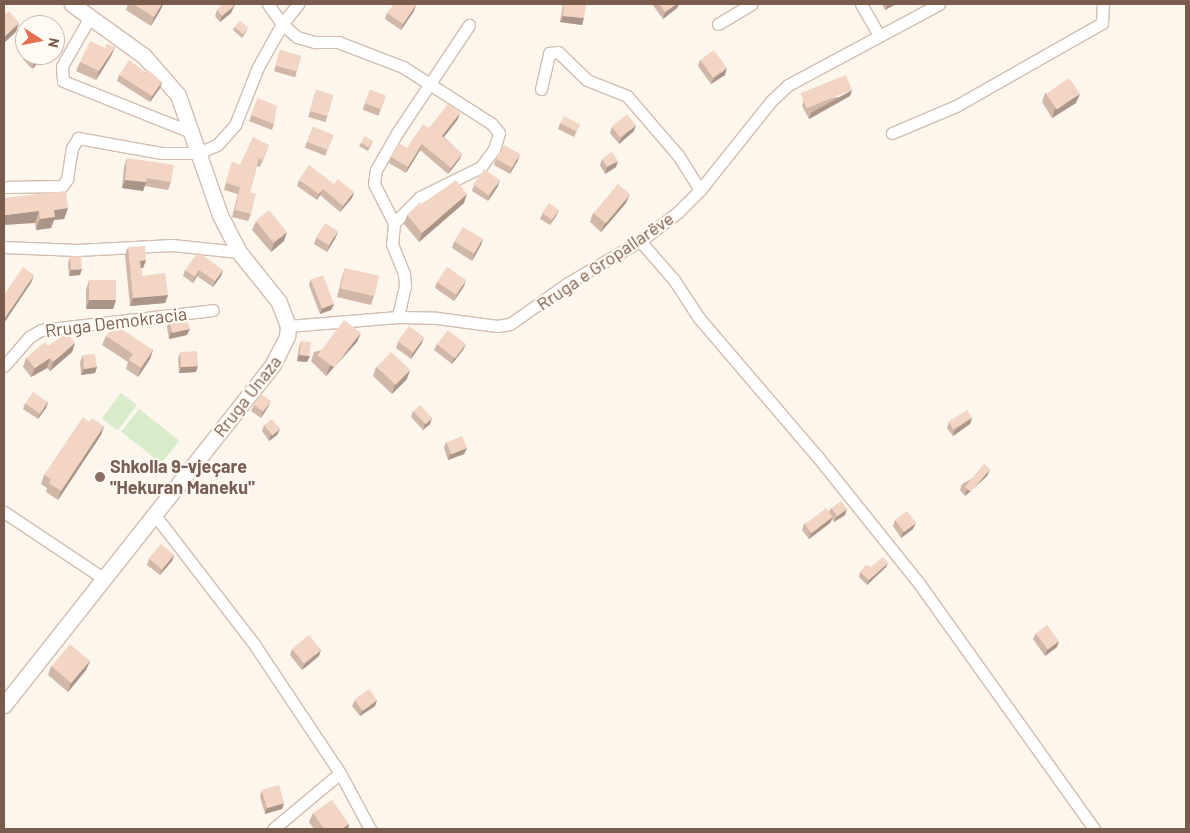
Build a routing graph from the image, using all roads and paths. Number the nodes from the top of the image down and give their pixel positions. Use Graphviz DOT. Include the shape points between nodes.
graph roads {
  1 [pos="268,4"];
  2 [pos="298,4"];
  3 [pos="751,4"];
  4 [pos="862,4"];
  5 [pos="939,4"];
  6 [pos="1103,4"];
  7 [pos="75,5"];
  8 [pos="90,17"];
  9 [pos="282,24"];
  10 [pos="718,24"];
  11 [pos="469,25"];
  12 [pos="879,36"];
  13 [pos="430,84"];
  14 [pos="541,89"];
  15 [pos="191,132"];
  16 [pos="892,133"];
  17 [pos="198,153"];
  18 [pos="4,187"];
  19 [pos="700,190"];
  20 [pos="394,223"];
  21 [pos="640,241"];
  22 [pos="4,247"];
  23 [pos="239,252"];
  24 [pos="213,310"];
  25 [pos="398,317"];
  26 [pos="288,326"];
  27 [pos="4,366"];
  28 [pos="154,514"];
  29 [pos="5,516"];
  30 [pos="103,578"];
  31 [pos="4,705"];
  32 [pos="340,773"];
  33 [pos="273,829"];
  34 [pos="370,829"];
  35 [pos="1094,829"];
  1 -- 9 [label="street"];
  2 -- 9 [label="street"];
  3 -- 10 [label="street"];
  4 -- 12 [label="street"];
  5 -- 12 [label="street, Rruga e Gropallarëve"];
  6 -- 16 [label="street" via="1102,23 956,106"];
  7 -- 8 [label="main road"];
  8 -- 15 [label="main road" via="144,56 168,81 178,95"];
  8 -- 15 [label="street" via="62,66 63,81"];
  9 -- 13 [label="street" via="297,37 315,42 338,42 403,67"];
  9 -- 17 [label="street" via="258,67 235,126 217,145"];
  11 -- 13 [label="street"];
  12 -- 19 [label="street, Rruga e Gropallarëve" via="788,85 771,101"];
  13 -- 20 [label="street" via="397,133 374,177"];
  13 -- 20 [label="street" via="496,127 498,141 481,167 420,197"];
  14 -- 19 [label="street" via="549,53 558,52 587,80 627,96 678,155"];
  15 -- 17 [label="main road"];
  17 -- 18 [label="street" via="147,152 78,138 72,148 68,179 62,186"];
  17 -- 23 [label="main road" via="212,197"];
  19 -- 21 [label="street, Rruga e Gropallarëve"];
  20 -- 25 [label="street" via="392,244 404,274 405,286"];
  21 -- 25 [label="street, Rruga e Gropallarëve" via="568,283 510,324 497,326 437,318"];
  21 -- 35 [label="street" via="674,280 698,318 818,456 918,582"];
  22 -- 23 [label="street" via="76,250 172,245"];
  23 -- 26 [label="main road" via="279,302"];
  24 -- 27 [label="street, Rruga Demokracia" via="41,330 24,341"];
  25 -- 26 [label="street, Rruga e Gropallarëve"];
  26 -- 28 [label="main road, Rruga Unaza" via="284,345 272,366"];
  28 -- 30 [label="main road, Rruga Unaza"];
  28 -- 32 [label="street" via="254,644"];
  29 -- 30 [label="street"];
  30 -- 31 [label="main road, Rruga Unaza"];
  32 -- 33 [label="street"];
  32 -- 34 [label="street"];
}
